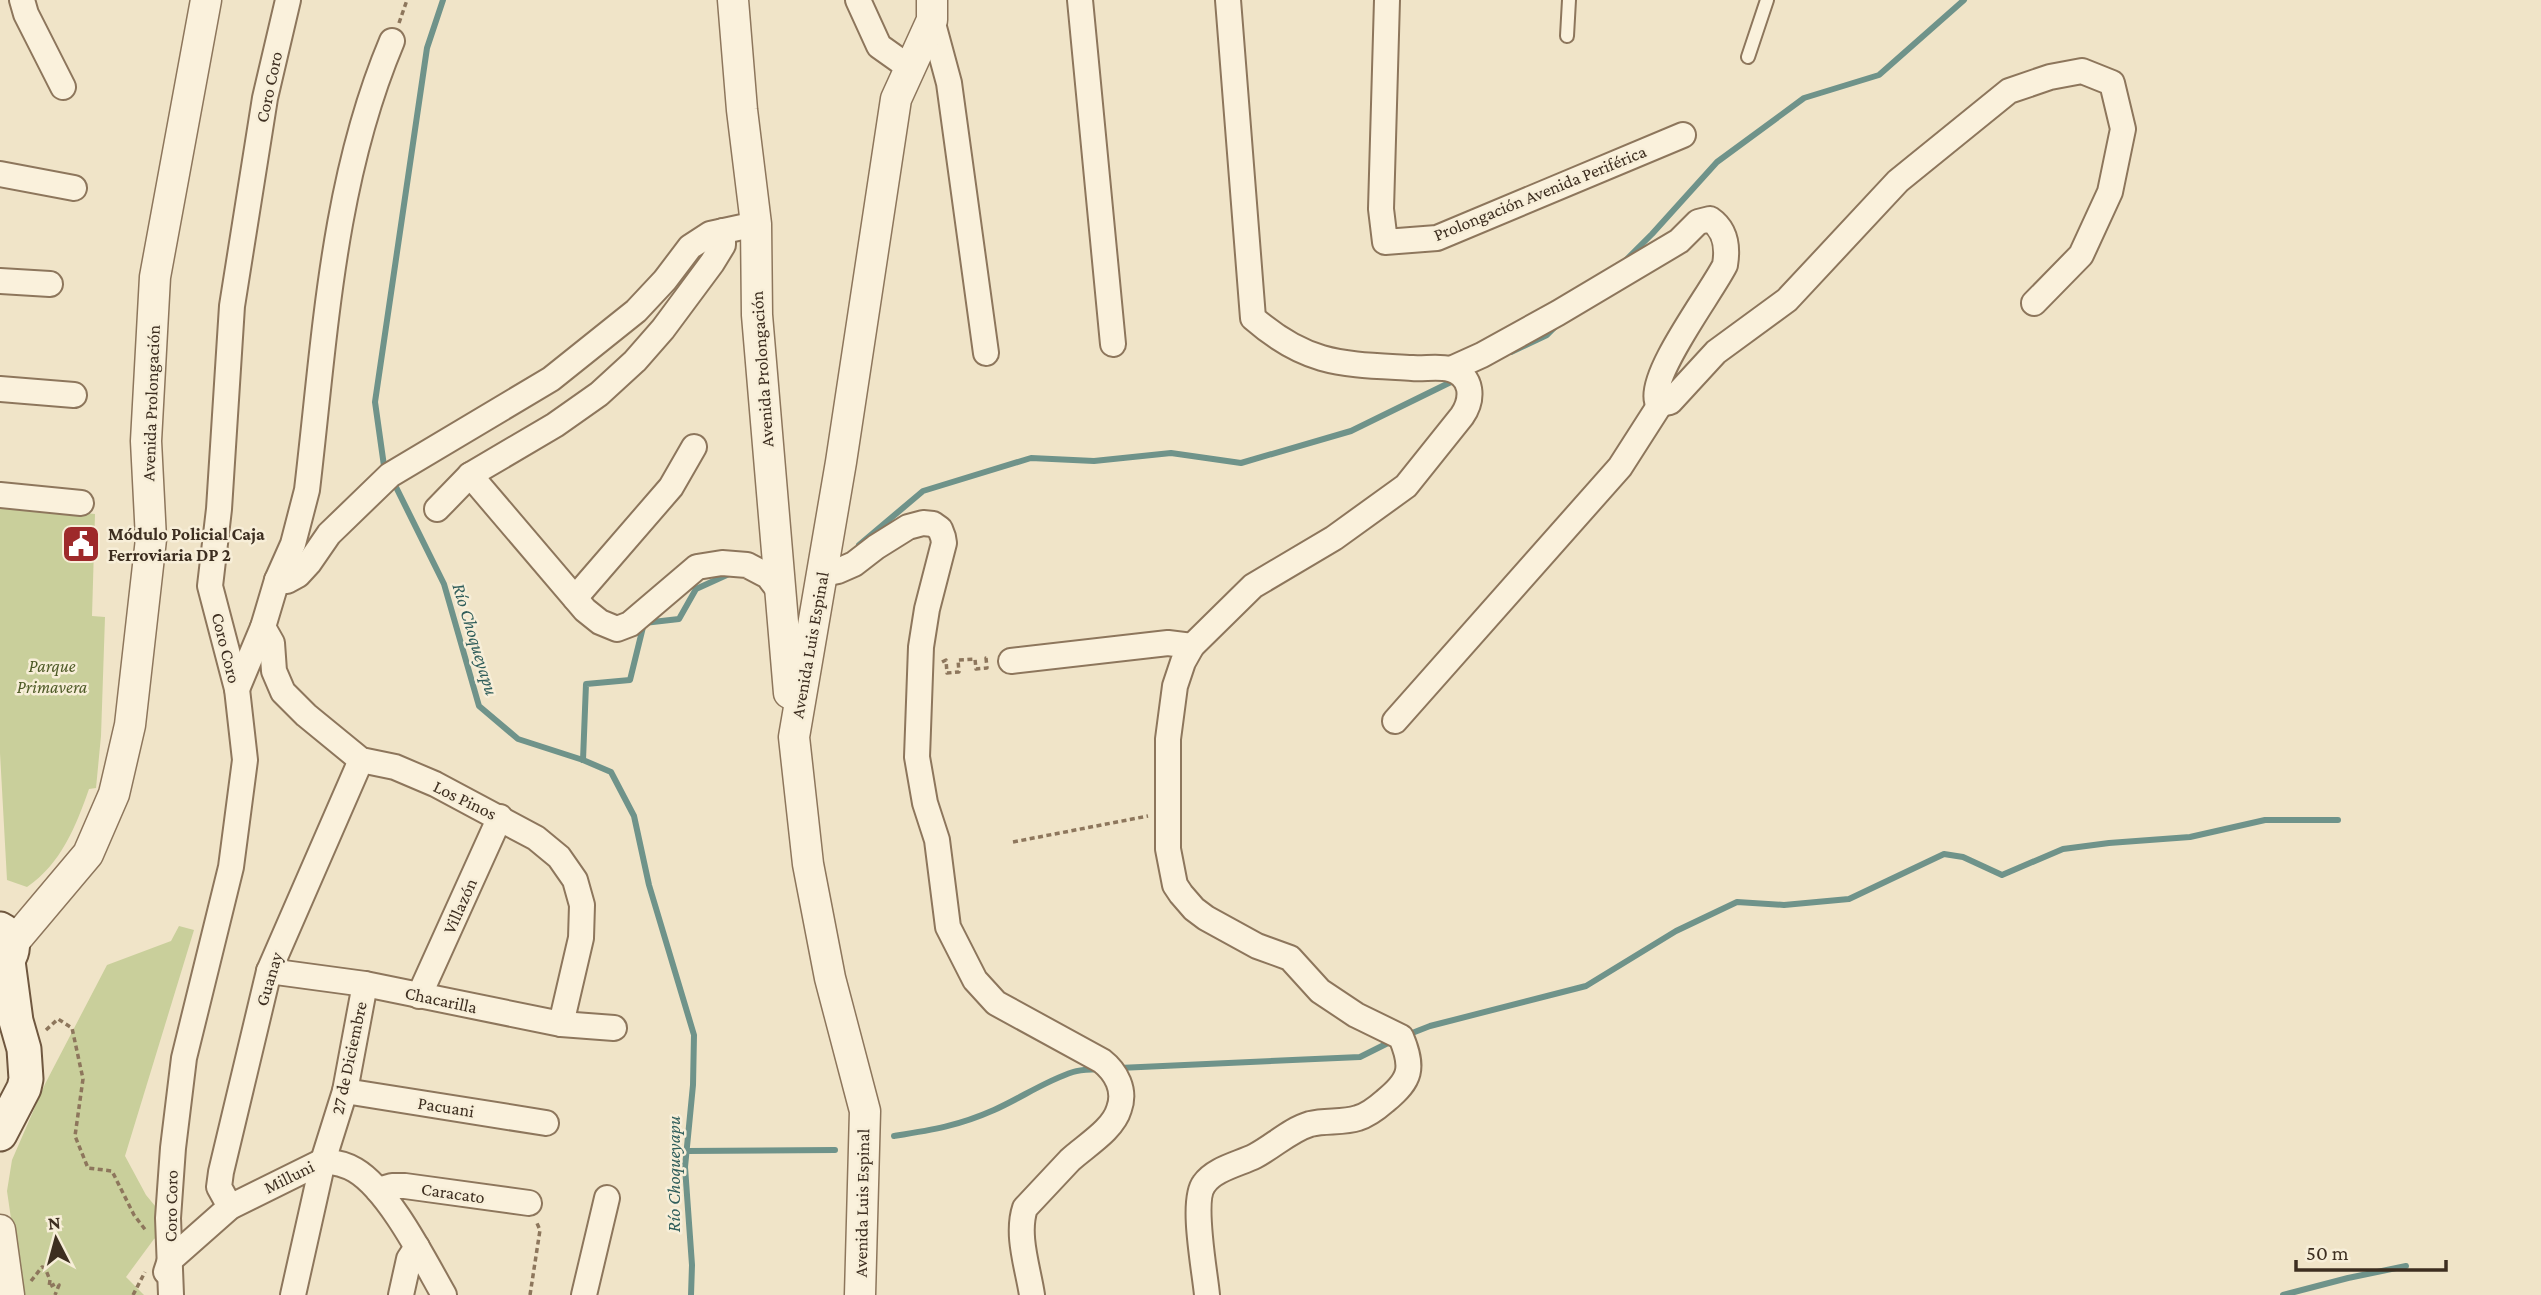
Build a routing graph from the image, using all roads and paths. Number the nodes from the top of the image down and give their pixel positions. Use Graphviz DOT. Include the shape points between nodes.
graph roads {
  1 [pos="22,0"];
  2 [pos="206,0"];
  3 [pos="288,0"];
  4 [pos="733,0"];
  5 [pos="858,0"];
  6 [pos="1080,0"];
  7 [pos="1227,0"];
  8 [pos="1387,0"];
  9 [pos="1569,0"];
  10 [pos="1767,0"];
  11 [pos="932,10"];
  12 [pos="1567,36"];
  13 [pos="392,41"];
  14 [pos="1748,57"];
  15 [pos="910,68"];
  16 [pos="62,87"];
  17 [pos="1683,135"];
  18 [pos="0,174"];
  19 [pos="74,188"];
  20 [pos="756,223"];
  21 [pos="723,231"];
  22 [pos="0,281"];
  23 [pos="50,284"];
  24 [pos="2034,303"];
  25 [pos="1113,344"];
  26 [pos="986,353"];
  27 [pos="1451,369"];
  28 [pos="0,389"];
  29 [pos="74,395"];
  30 [pos="1661,403"];
  31 [pos="694,447"];
  32 [pos="470,475"];
  33 [pos="0,495"];
  34 [pos="81,503"];
  35 [pos="437,509"];
  36 [pos="823,574"];
  37 [pos="277,580"];
  38 [pos="780,592"];
  39 [pos="575,598"];
  40 [pos="263,627"];
  41 [pos="1192,646"];
  42 [pos="1011,661"];
  43 [pos="938,674"];
  44 [pos="237,690"];
  45 [pos="1395,721"];
  46 [pos="794,737"];
  47 [pos="361,760"];
  48 [pos="1167,813"];
  49 [pos="500,817"];
  50 [pos="1013,842"];
  51 [pos="4,940"];
  52 [pos="269,971"];
  53 [pos="365,984"];
  54 [pos="419,996"];
  55 [pos="13,1022"];
  56 [pos="561,1024"];
  57 [pos="614,1028"];
  58 [pos="345,1091"];
  59 [pos="546,1124"];
  60 [pos="0,1134"];
  61 [pos="323,1161"];
  62 [pos="378,1190"];
  63 [pos="607,1198"];
  64 [pos="529,1203"];
  65 [pos="230,1207"];
  66 [pos="0,1230"];
  67 [pos="417,1247"];
  68 [pos="170,1260"];
  69 [pos="18,1291"];
  70 [pos="55,1295"];
  71 [pos="158,1295"];
  72 [pos="171,1295"];
  73 [pos="293,1295"];
  74 [pos="401,1295"];
  75 [pos="443,1295"];
  76 [pos="530,1295"];
  77 [pos="584,1295"];
  78 [pos="860,1295"];
  79 [pos="1032,1295"];
  80 [pos="1207,1295"];
  1 -- 16 [label="street"];
  2 -- 51 [label="street, Avenida Prolongación" via="155,277 146,441 151,539 130,725 114,794 88,854"];
  3 -- 44 [label="street, Coro Coro" via="265,98 232,306 210,586"];
  4 -- 20 [label="street, Avenida Prolongación"];
  5 -- 15 [label="street" via="879,46"];
  6 -- 25 [label="street"];
  7 -- 27 [label="street" via="1253,318 1280,341 1329,361"];
  8 -- 17 [label="street, Prolongación Avenida Periférica" via="1381,209 1385,242 1437,238"];
  9 -- 12 [label="lane"];
  10 -- 14 [label="lane"];
  11 -- 15 [label="street, Avenida Luis Espinal"];
  11 -- 26 [label="street" via="949,83"];
  13 -- 37 [label="street" via="365,112 345,190 307,490 293,544"];
  15 -- 36 [label="street, Avenida Luis Espinal" via="896,99"];
  18 -- 19 [label="street"];
  20 -- 21 [label="street"];
  20 -- 38 [label="street, Avenida Prolongación" via="757,315"];
  21 -- 32 [label="street" via="723,245 712,263 635,361 555,425"];
  21 -- 37 [label="street" via="690,247 636,311 551,379 390,475 330,534 298,575"];
  22 -- 23 [label="street"];
  24 -- 30 [label="street" via="2081,255 2110,192 2123,129 2112,83 2082,71 2010,92 1940,146 1898,181 1787,300 1716,352 1670,402"];
  27 -- 30 [label="street" via="1558,313 1679,241 1698,222 1710,219 1725,239 1725,265 1671,353 1657,387"];
  27 -- 41 [label="street" via="1467,382 1469,405 1406,486 1334,538 1253,586"];
  28 -- 29 [label="street"];
  30 -- 45 [label="street" via="1620,467"];
  31 -- 39 [label="street" via="671,487"];
  32 -- 35 [label="street"];
  32 -- 39 [label="street"];
  33 -- 34 [label="street"];
  36 -- 46 [label="street, Avenida Luis Espinal"];
  36 -- 79 [label="street" via="854,564 908,527 923,523 940,529 944,543 921,647 917,757 937,840 948,927 985,993 1102,1061 1119,1083 1122,1096 1112,1122 1025,1208 1021,1232"];
  37 -- 40 [label="street"];
  38 -- 39 [label="street" via="768,576 747,565 696,567 630,624 617,629 600,622"];
  38 -- 46 [label="street, Avenida Prolongación"];
  40 -- 44 [label="street"];
  40 -- 47 [label="street, Los Pinos" via="272,643 274,671 283,692"];
  41 -- 42 [label="street" via="1168,643"];
  41 -- 48 [label="street" via="1175,687 1168,739"];
  42 -- 43 [label="path" via="999,666 996,657 986,658 986,667 976,668 975,659 958,660 959,672 947,673 946,660"];
  44 -- 68 [label="street, Coro Coro" via="245,760 231,867 184,1058 172,1159"];
  46 -- 78 [label="street, Avenida Luis Espinal" via="808,864 830,978 864,1111"];
  47 -- 49 [label="street, Los Pinos" via="395,768"];
  47 -- 52 [label="street, Guanay"];
  48 -- 50 [label="path"];
  48 -- 80 [label="street" via="1170,869 1175,885 1194,909 1257,946 1290,958 1320,991 1401,1037 1409,1069 1401,1088 1369,1114 1296,1130 1204,1184 1197,1200"];
  49 -- 54 [label="street, Villazón"];
  49 -- 56 [label="street, Los Pinos" via="559,857 575,880 582,905 581,938"];
  51 -- 55 [label="main road"];
  52 -- 53 [label="street, Chacarilla"];
  52 -- 65 [label="street, Guanay" via="221,1172 219,1187"];
  53 -- 54 [label="street, Chacarilla"];
  53 -- 58 [label="street, 27 de Diciembre"];
  54 -- 56 [label="street, Chacarilla"];
  55 -- 60 [label="main road" via="26,1068 24,1088"];
  55 -- 68 [label="path" via="58,1019 72,1028 83,1079 75,1136 88,1168 112,1171 134,1215"];
  56 -- 57 [label="street, Chacarilla"];
  58 -- 59 [label="street, Pacuani"];
  58 -- 61 [label="street, 27 de Diciembre"];
  61 -- 62 [label="street, Milluni" via="356,1170"];
  61 -- 65 [label="street, Milluni"];
  61 -- 73 [label="street, 27 de Diciembre"];
  62 -- 64 [label="street, Caracato" via="405,1186"];
  62 -- 67 [label="street, Milluni"];
  63 -- 77 [label="street"];
  64 -- 76 [label="path" via="540,1230"];
  65 -- 68 [label="street, Milluni"];
  66 -- 69 [label="street"];
  67 -- 74 [label="street" via="409,1259"];
  67 -- 75 [label="street, Milluni"];
  68 -- 71 [label="street, Milluni"];
  68 -- 72 [label="street, Coro Coro"];
  69 -- 70 [label="path" via="44,1268 49,1287 59,1285"];
}
